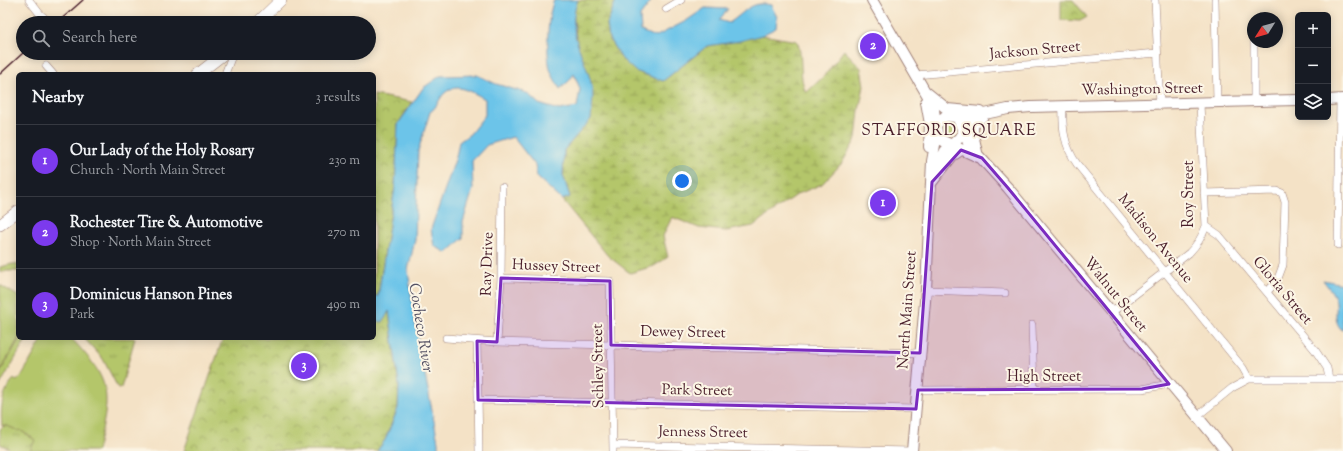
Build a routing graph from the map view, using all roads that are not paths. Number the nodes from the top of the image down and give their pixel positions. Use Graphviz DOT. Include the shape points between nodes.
graph roads {
  1 [pos="29,0"];
  2 [pos="281,0"];
  3 [pos="681,0"];
  4 [pos="872,0"];
  5 [pos="1155,0"];
  6 [pos="1215,0"];
  7 [pos="666,9"];
  8 [pos="43,16"];
  9 [pos="264,16"];
  10 [pos="1254,48"];
  11 [pos="1157,53"];
  12 [pos="216,60"];
  13 [pos="230,60"];
  14 [pos="46,66"];
  15 [pos="50,72"];
  16 [pos="201,72"];
  17 [pos="226,72"];
  18 [pos="916,75"];
  19 [pos="926,92"];
  20 [pos="1342,99"];
  21 [pos="1295,100"];
  22 [pos="1331,100"];
  23 [pos="1254,101"];
  24 [pos="1217,103"];
  25 [pos="1200,104"];
  26 [pos="1160,105"];
  27 [pos="1063,106"];
  28 [pos="947,109"];
  29 [pos="987,113"];
  30 [pos="957,117"];
  31 [pos="973,125"];
  32 [pos="937,129"];
  33 [pos="963,134"];
  34 [pos="952,144"];
  35 [pos="961,150"];
  36 [pos="980,155"];
  37 [pos="932,170"];
  38 [pos="932,182"];
  39 [pos="502,186"];
  40 [pos="1204,193"];
  41 [pos="16,213"];
  42 [pos="0,225"];
  43 [pos="1206,226"];
  44 [pos="1338,245"];
  45 [pos="1165,272"];
  46 [pos="501,278"];
  47 [pos="610,281"];
  48 [pos="926,290"];
  49 [pos="1267,292"];
  50 [pos="1005,293"];
  51 [pos="1111,313"];
  52 [pos="1032,325"];
  53 [pos="446,338"];
  54 [pos="477,341"];
  55 [pos="497,342"];
  56 [pos="611,345"];
  57 [pos="920,353"];
  58 [pos="1249,379"];
  59 [pos="1329,379"];
  60 [pos="1343,379"];
  61 [pos="1169,384"];
  62 [pos="918,390"];
  63 [pos="1034,390"];
  64 [pos="478,400"];
  65 [pos="613,402"];
  66 [pos="916,409"];
  67 [pos="1196,417"];
  68 [pos="613,448"];
  69 [pos="479,451"];
  70 [pos="912,451"];
  71 [pos="1226,451"];
  1 -- 8 [label="street"];
  2 -- 9 [label="main road"];
  3 -- 7 [label="street"];
  4 -- 18 [label="main road, North Main Street"];
  5 -- 11 [label="street"];
  6 -- 24 [label="street"];
  10 -- 23 [label="street"];
  11 -- 18 [label="street, Jackson Street"];
  11 -- 26 [label="street"];
  12 -- 16 [label="main road"];
  13 -- 17 [label="street"];
  14 -- 15 [label="street"];
  18 -- 19 [label="main road, North Main Street"];
  19 -- 28 [label="main road, North Main Street"];
  19 -- 32 [label="main road, North Main Street" via="934,109"];
  19 -- 37 [label="main road, North Main Street" via="930,124 928,161"];
  20 -- 22 [label="main road"];
  20 -- 44 [label="street"];
  21 -- 23 [label="main road, Washington Street"];
  23 -- 24 [label="main road, Washington Street"];
  24 -- 25 [label="main road, Washington Street"];
  25 -- 26 [label="main road, Washington Street"];
  25 -- 40 [label="street, Roy Street"];
  26 -- 27 [label="main road, Washington Street"];
  27 -- 29 [label="main road, Washington Street" via="1008,109"];
  27 -- 45 [label="street, Madison Avenue" via="1064,133 1070,154"];
  28 -- 29 [label="main road"];
  28 -- 30 [label="main road, North Main Street"];
  29 -- 30 [label="main road, Washington Street" via="966,118"];
  29 -- 31 [label="main road, Washington Street"];
  30 -- 32 [label="main road" via="945,116"];
  30 -- 33 [label="main road"];
  31 -- 33 [label="main road, Washington Street"];
  31 -- 36 [label="main road" via="973,134"];
  32 -- 34 [label="main road" via="943,142"];
  32 -- 37 [label="main road, North Main Street"];
  33 -- 34 [label="main road"];
  33 -- 36 [label="main road, Walnut Street" via="969,145"];
  34 -- 35 [label="main road, Walnut Street"];
  34 -- 37 [label="main road"];
  35 -- 36 [label="main road, Walnut Street"];
  35 -- 38 [label="main road" via="952,156"];
  36 -- 51 [label="main road, Walnut Street"];
  37 -- 38 [label="main road, North Main Street"];
  38 -- 48 [label="main road, North Main Street"];
  39 -- 46 [label="street, Ray Drive"];
  40 -- 43 [label="street, Roy Street"];
  40 -- 49 [label="street" via="1282,193 1285,202 1283,265 1277,281"];
  41 -- 42 [label="main road"];
  43 -- 45 [label="street, Roy Street" via="1195,247"];
  43 -- 49 [label="street, Gloria Street" via="1219,235"];
  45 -- 51 [label="street, Roy Street"];
  45 -- 58 [label="street, Madison Avenue" via="1243,368"];
  46 -- 47 [label="street, Hussey Street"];
  46 -- 55 [label="street, Ray Drive"];
  47 -- 56 [label="street, Schley Street"];
  48 -- 50 [label="street"];
  48 -- 57 [label="main road, North Main Street"];
  49 -- 59 [label="street, Gloria Street" via="1323,360"];
  51 -- 61 [label="main road, Walnut Street"];
  52 -- 63 [label="street"];
  53 -- 54 [label="street, Dewey Street"];
  54 -- 55 [label="street, Dewey Street"];
  54 -- 64 [label="street"];
  55 -- 56 [label="street, Dewey Street"];
  56 -- 57 [label="street, Dewey Street"];
  56 -- 65 [label="street, Schley Street"];
  57 -- 62 [label="main road, North Main Street"];
  58 -- 59 [label="street"];
  58 -- 67 [label="street" via="1232,388"];
  59 -- 60 [label="street"];
  61 -- 63 [label="street, High Street" via="1142,389"];
  61 -- 67 [label="main road, Walnut Street"];
  62 -- 63 [label="street, High Street"];
  62 -- 66 [label="main road, North Main Street"];
  64 -- 65 [label="street, Park Street"];
  64 -- 69 [label="street"];
  65 -- 66 [label="street, Park Street"];
  65 -- 68 [label="street, Schley Street"];
  66 -- 70 [label="main road, North Main Street"];
  67 -- 71 [label="main road, Walnut Street"];
  68 -- 70 [label="street, Jenness Street"];
}
